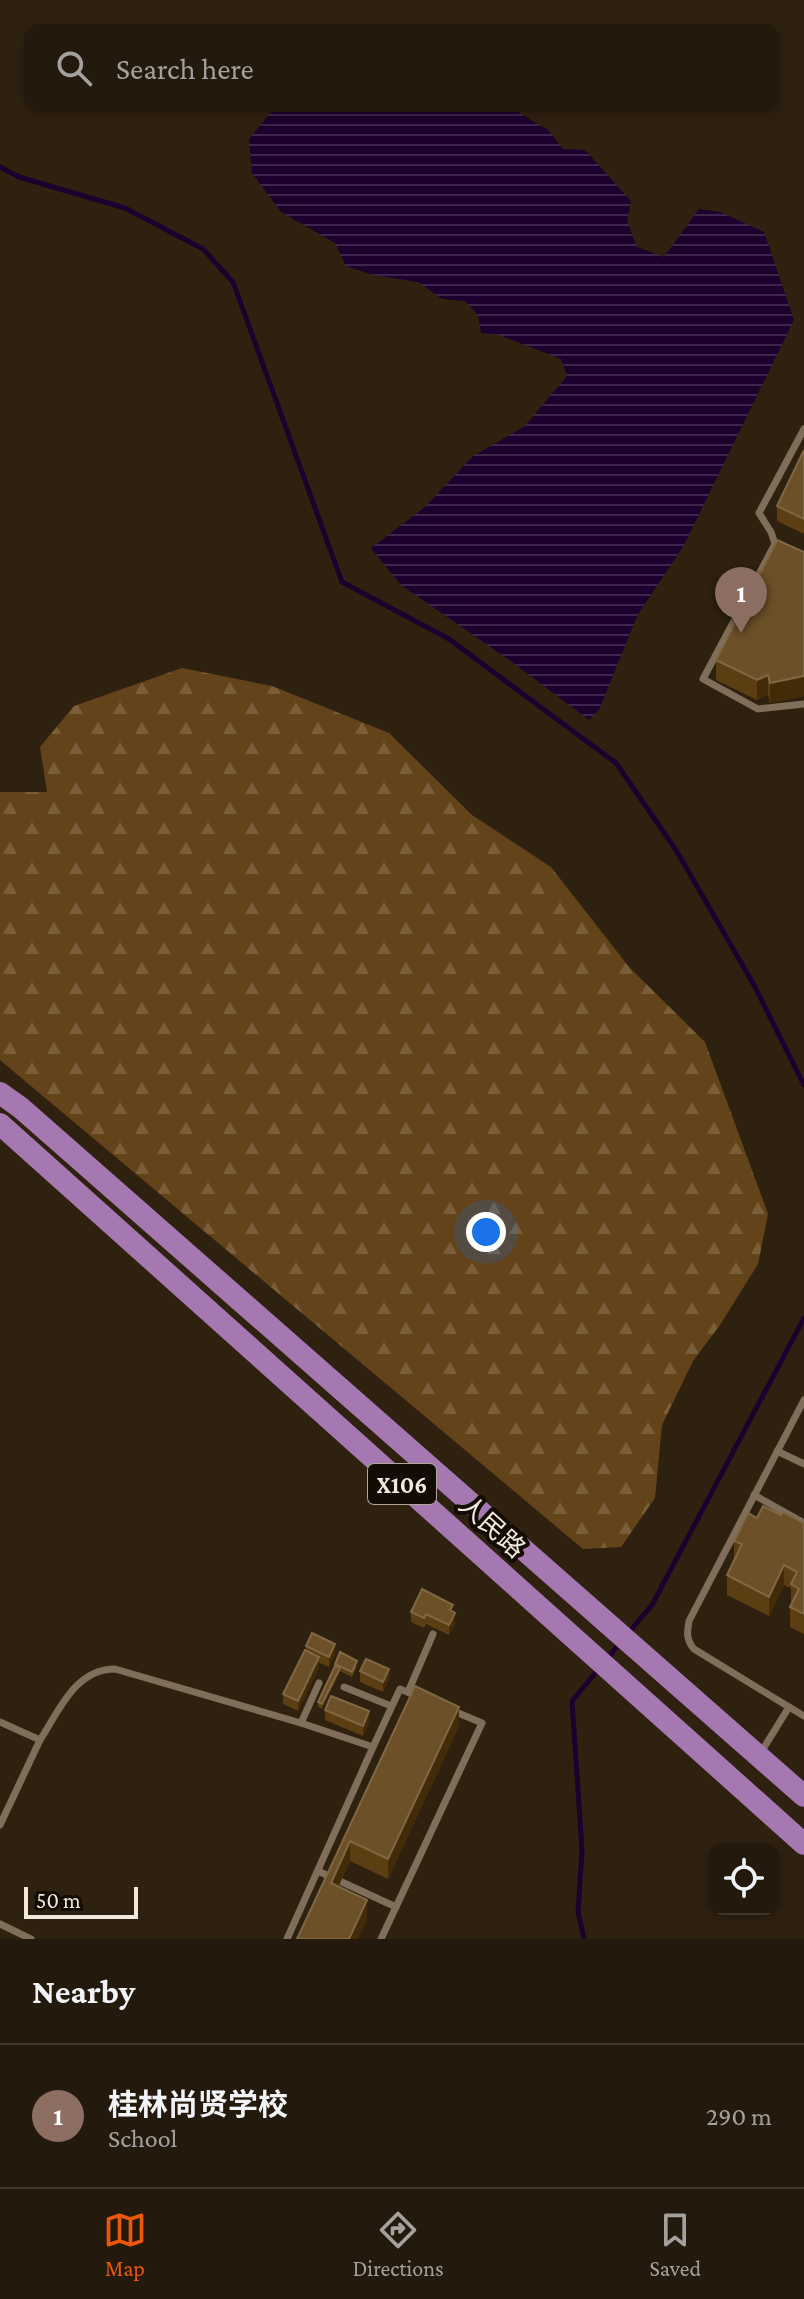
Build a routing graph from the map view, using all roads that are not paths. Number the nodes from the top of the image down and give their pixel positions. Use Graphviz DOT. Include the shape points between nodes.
graph roads {
  1 [pos="804,429"];
  2 [pos="775,544"];
  3 [pos="789,551"];
  4 [pos="804,704"];
  5 [pos="0,1093"];
  6 [pos="0,1124"];
  7 [pos="804,1400"];
  8 [pos="777,1451"];
  9 [pos="804,1464"];
  10 [pos="754,1495"];
  11 [pos="804,1523"];
  12 [pos="433,1634"];
  13 [pos="319,1683"];
  14 [pos="344,1687"];
  15 [pos="408,1692"];
  16 [pos="423,1698"];
  17 [pos="438,1704"];
  18 [pos="391,1706"];
  19 [pos="789,1707"];
  20 [pos="804,1716"];
  21 [pos="0,1722"];
  22 [pos="301,1723"];
  23 [pos="40,1740"];
  24 [pos="373,1747"];
  25 [pos="758,1756"];
  26 [pos="804,1796"];
  27 [pos="0,1825"];
  28 [pos="804,1844"];
  29 [pos="318,1871"];
  30 [pos="396,1907"];
  31 [pos="0,1924"];
  32 [pos="31,1939"];
  33 [pos="287,1939"];
  34 [pos="381,1939"];
  1 -- 2 [label="lane" via="759,513"];
  2 -- 3 [label="lane"];
  2 -- 4 [label="lane" via="703,679 758,709"];
  5 -- 25 [label="main road, 人民路 / X106"];
  6 -- 28 [label="main road, 人民路 / X106"];
  7 -- 8 [label="lane"];
  8 -- 9 [label="lane"];
  8 -- 10 [label="lane"];
  10 -- 11 [label="lane"];
  10 -- 19 [label="lane" via="689,1621 688,1637 692,1647 710,1660"];
  12 -- 15 [label="lane"];
  13 -- 22 [label="lane"];
  14 -- 18 [label="lane"];
  15 -- 16 [label="lane"];
  15 -- 18 [label="lane" via="400,1689"];
  17 -- 30 [label="lane" via="482,1723"];
  18 -- 24 [label="lane"];
  19 -- 20 [label="lane"];
  19 -- 25 [label="lane"];
  21 -- 23 [label="lane"];
  22 -- 23 [label="lane" via="107,1669 79,1681"];
  22 -- 24 [label="lane"];
  23 -- 27 [label="lane"];
  24 -- 29 [label="lane"];
  25 -- 26 [label="main road, 人民路 / X106"];
  29 -- 30 [label="lane"];
  29 -- 33 [label="lane"];
  30 -- 34 [label="lane"];
  31 -- 32 [label="lane"];
}
